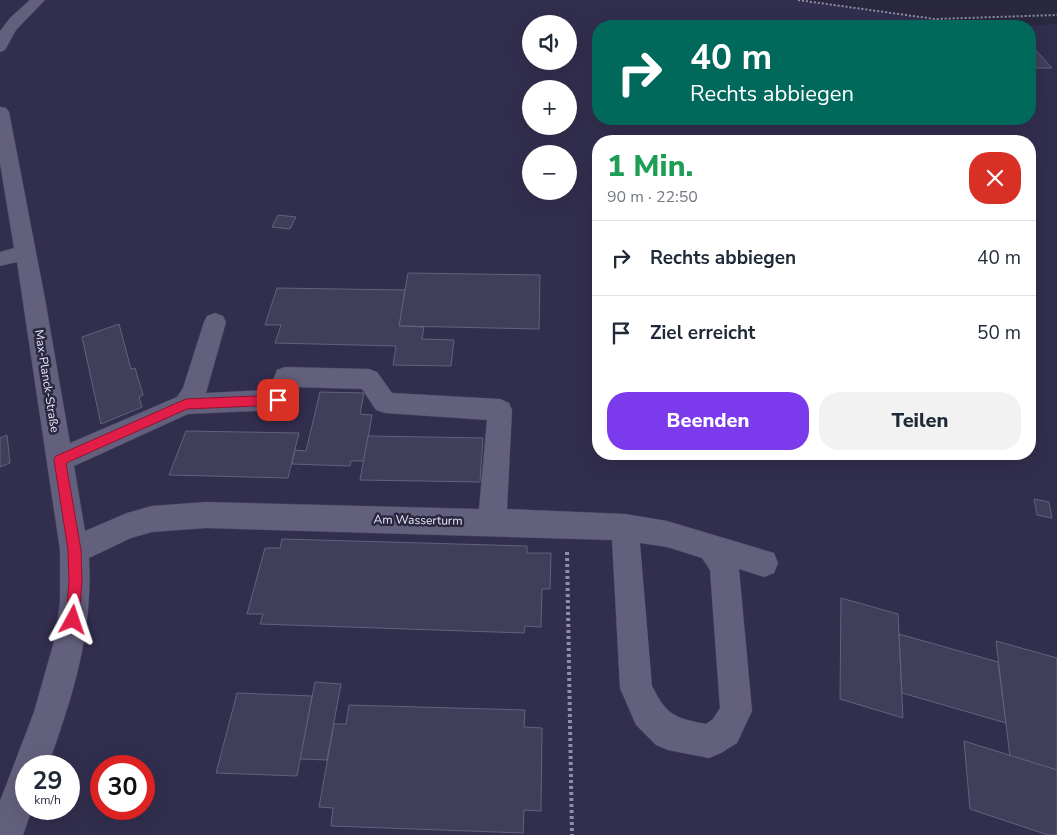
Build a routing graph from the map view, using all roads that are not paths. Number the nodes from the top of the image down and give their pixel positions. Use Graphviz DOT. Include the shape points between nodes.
graph roads {
  1 [pos="38,0"];
  2 [pos="0,47"];
  3 [pos="0,112"];
  4 [pos="25,252"];
  5 [pos="0,259"];
  6 [pos="215,322"];
  7 [pos="186,404"];
  8 [pos="60,460"];
  9 [pos="492,522"];
  10 [pos="625,527"];
  11 [pos="712,548"];
  12 [pos="74,550"];
  13 [pos="764,563"];
  14 [pos="35,755"];
  15 [pos="15,808"];
  16 [pos="5,835"];
  1 -- 2 [label="street" via="18,19 2,39"];
  3 -- 4 [label="street, Max-Planck-Straße"];
  4 -- 5 [label="street"];
  4 -- 8 [label="street, Max-Planck-Straße"];
  6 -- 7 [label="street" via="194,392"];
  7 -- 8 [label="street"];
  7 -- 9 [label="street" via="278,400 285,378 341,378 369,379 385,403 500,410"];
  8 -- 12 [label="street, Max-Planck-Straße"];
  9 -- 10 [label="street, Am Wasserturm"];
  9 -- 12 [label="street, Am Wasserturm" via="206,515 152,519 127,526"];
  10 -- 11 [label="street, Am Wasserturm" via="667,534"];
  10 -- 11 [label="street" via="636,688 648,714 668,733 710,741 725,731 736,711 724,565"];
  11 -- 13 [label="street, Am Wasserturm"];
  12 -- 14 [label="street, Max-Planck-Straße" via="73,620"];
  15 -- 16 [label="street"];
}
